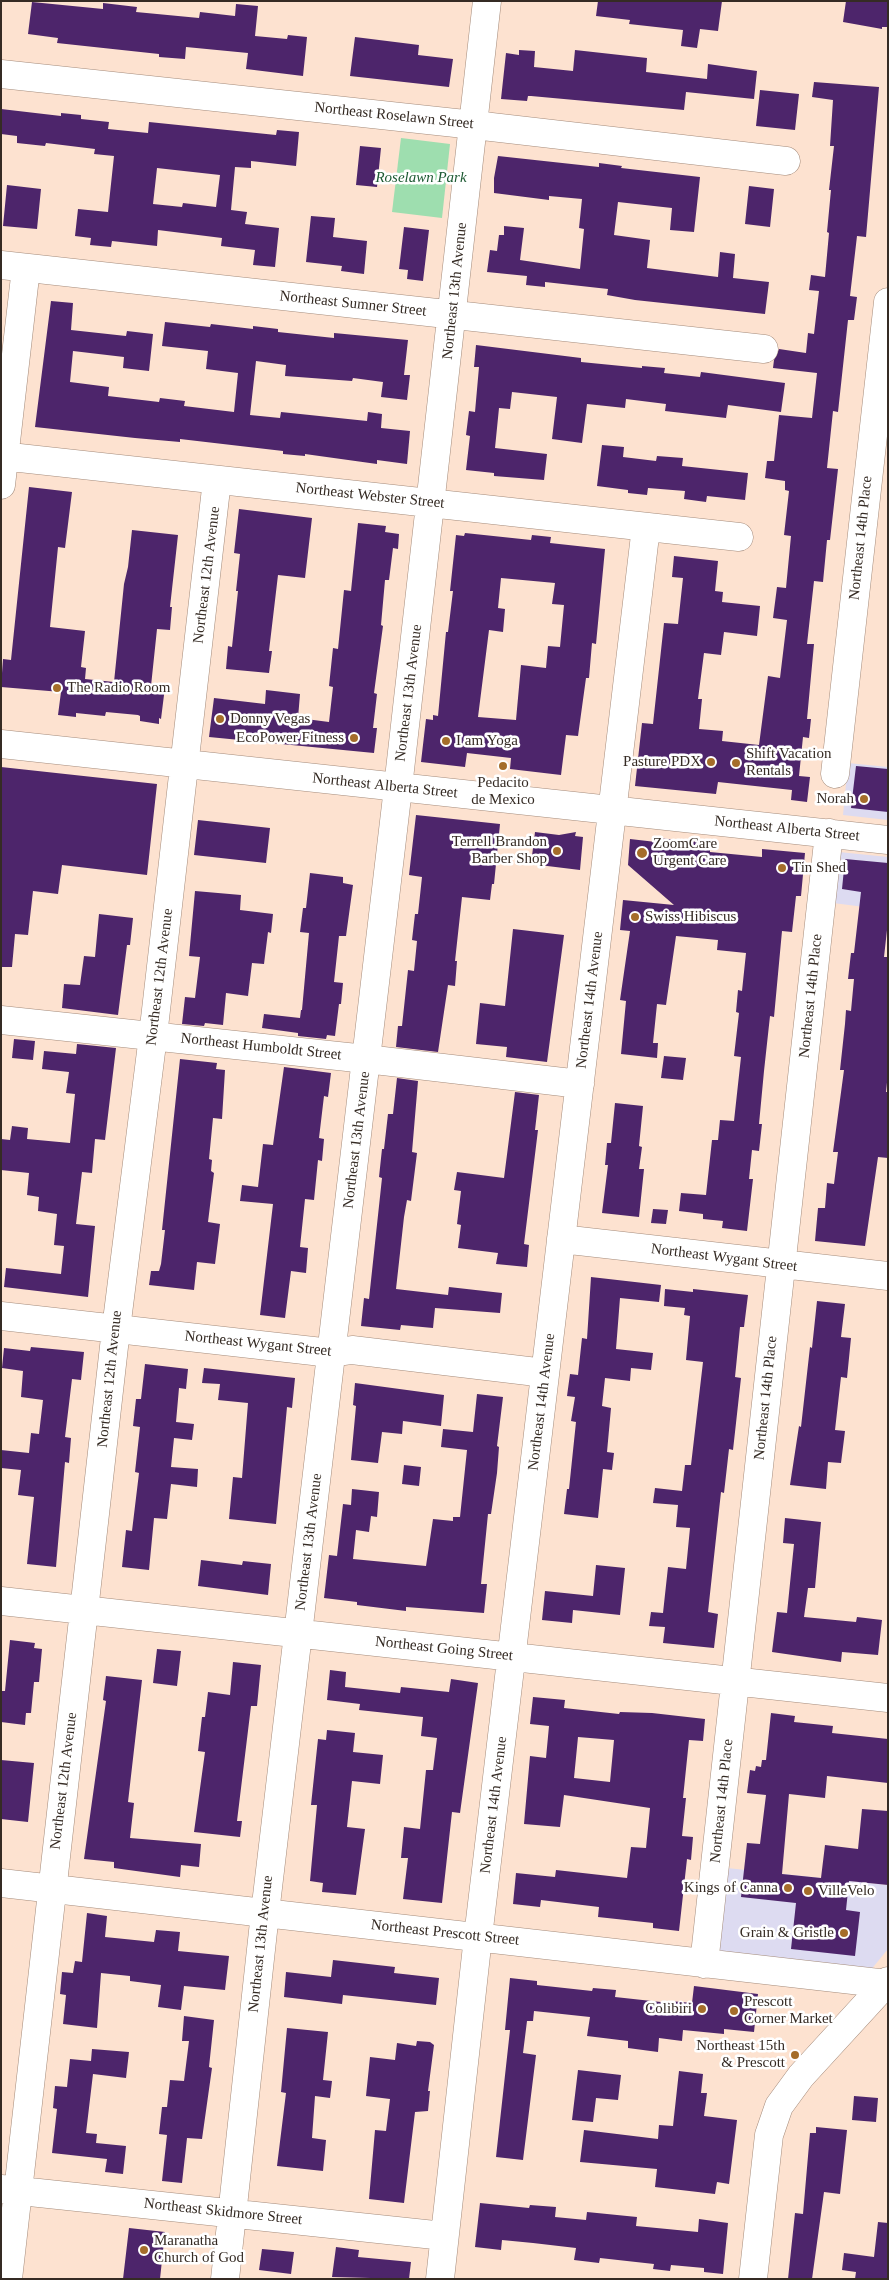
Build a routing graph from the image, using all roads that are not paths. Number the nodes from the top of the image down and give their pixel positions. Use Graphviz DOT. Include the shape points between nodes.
graph roads {
  1 [pos="487,1"];
  2 [pos="1,74"];
  3 [pos="474,125"];
  4 [pos="786,161"];
  5 [pos="14,267"];
  6 [pos="888,302"];
  7 [pos="452,315"];
  8 [pos="764,349"];
  9 [pos="880,444"];
  10 [pos="3,456"];
  11 [pos="217,480"];
  12 [pos="1,485"];
  13 [pos="431,503"];
  14 [pos="646,526"];
  15 [pos="739,537"];
  16 [pos="1,744"];
  17 [pos="185,764"];
  18 [pos="835,774"];
  19 [pos="398,788"];
  20 [pos="612,812"];
  21 [pos="829,834"];
  22 [pos="888,840"];
  23 [pos="1,1020"];
  24 [pos="153,1036"];
  25 [pos="366,1059"];
  26 [pos="580,1084"];
  27 [pos="561,1239"];
  28 [pos="781,1264"];
  29 [pos="888,1276"];
  30 [pos="1,1316"];
  31 [pos="116,1329"];
  32 [pos="331,1353"];
  33 [pos="545,1372"];
  34 [pos="1,1600"];
  35 [pos="85,1609"];
  36 [pos="299,1633"];
  37 [pos="512,1656"];
  38 [pos="736,1681"];
  39 [pos="888,1698"];
  40 [pos="1,1884"];
  41 [pos="51,1889"];
  42 [pos="264,1913"];
  43 [pos="478,1937"];
  44 [pos="704,1964"];
  45 [pos="887,1983"];
  46 [pos="9,2189"];
  47 [pos="232,2213"];
  48 [pos="444,2236"];
  49 [pos="8,2279"];
  50 [pos="225,2279"];
  51 [pos="440,2279"];
  52 [pos="753,2279"];
  1 -- 3 [label="street, Northeast 13th Avenue"];
  2 -- 3 [label="street, Northeast Roselawn Street"];
  3 -- 4 [label="street, Northeast Roselawn Street"];
  3 -- 7 [label="street, Northeast 13th Avenue"];
  5 -- 7 [label="street, Northeast Sumner Street"];
  5 -- 10 [label="street"];
  6 -- 9 [label="street, Northeast 14th Place"];
  7 -- 8 [label="street, Northeast Sumner Street"];
  7 -- 13 [label="street, Northeast 13th Avenue"];
  9 -- 18 [label="street, Northeast 14th Place"];
  10 -- 11 [label="street, Northeast Webster Street"];
  10 -- 12 [label="street"];
  11 -- 13 [label="street, Northeast Webster Street"];
  11 -- 17 [label="street, Northeast 12th Avenue"];
  13 -- 14 [label="street, Northeast Webster Street"];
  13 -- 19 [label="street, Northeast 13th Avenue"];
  14 -- 15 [label="street, Northeast Webster Street"];
  14 -- 20 [label="street, Northeast 14th Avenue"];
  16 -- 17 [label="street, Northeast Alberta Street"];
  17 -- 19 [label="street, Northeast Alberta Street"];
  17 -- 24 [label="street, Northeast 12th Avenue"];
  19 -- 20 [label="street, Northeast Alberta Street"];
  19 -- 25 [label="street, Northeast 13th Avenue"];
  20 -- 21 [label="street, Northeast Alberta Street"];
  20 -- 26 [label="street, Northeast 14th Avenue"];
  21 -- 22 [label="street, Northeast Alberta Street"];
  21 -- 28 [label="street, Northeast 14th Place"];
  23 -- 24 [label="street, Northeast Humboldt Street"];
  24 -- 25 [label="street, Northeast Humboldt Street"];
  24 -- 31 [label="street, Northeast 12th Avenue"];
  25 -- 26 [label="street, Northeast Humboldt Street"];
  25 -- 32 [label="street, Northeast 13th Avenue"];
  26 -- 27 [label="street, Northeast 14th Avenue"];
  27 -- 28 [label="street, Northeast Wygant Street"];
  27 -- 33 [label="street, Northeast 14th Avenue"];
  28 -- 29 [label="street, Northeast Wygant Street"];
  28 -- 38 [label="street, Northeast 14th Place"];
  30 -- 31 [label="street, Northeast Wygant Street"];
  31 -- 32 [label="street, Northeast Wygant Street"];
  31 -- 35 [label="street, Northeast 12th Avenue"];
  32 -- 33 [label="street, Northeast Wygant Street" via="352,1350"];
  32 -- 36 [label="street, Northeast 13th Avenue"];
  33 -- 37 [label="street, Northeast 14th Avenue"];
  34 -- 35 [label="street, Northeast Going Street"];
  35 -- 36 [label="street, Northeast Going Street"];
  35 -- 41 [label="street, Northeast 12th Avenue"];
  36 -- 37 [label="street, Northeast Going Street"];
  36 -- 42 [label="street, Northeast 13th Avenue"];
  37 -- 38 [label="street, Northeast Going Street"];
  37 -- 43 [label="street, Northeast 14th Avenue"];
  38 -- 39 [label="street, Northeast Going Street"];
  38 -- 44 [label="street, Northeast 14th Place"];
  40 -- 41 [label="street, Northeast Prescott Street"];
  41 -- 42 [label="street, Northeast Prescott Street"];
  41 -- 46 [label="street, Northeast 12th Avenue"];
  42 -- 43 [label="street, Northeast Prescott Street"];
  42 -- 47 [label="street, Northeast 13th Avenue"];
  43 -- 44 [label="street, Northeast Prescott Street"];
  43 -- 48 [label="street, Northeast 14th Avenue"];
  44 -- 45 [label="street, Northeast Prescott Street"];
  45 -- 52 [label="street" via="801,2076 779,2106 769,2135"];
  46 -- 47 [label="street, Northeast Skidmore Street"];
  46 -- 49 [label="street, Northeast 12th Avenue"];
  47 -- 48 [label="street, Northeast Skidmore Street"];
  47 -- 50 [label="street, Northeast 13th Avenue"];
  48 -- 51 [label="street, Northeast 14th Avenue"];
}
